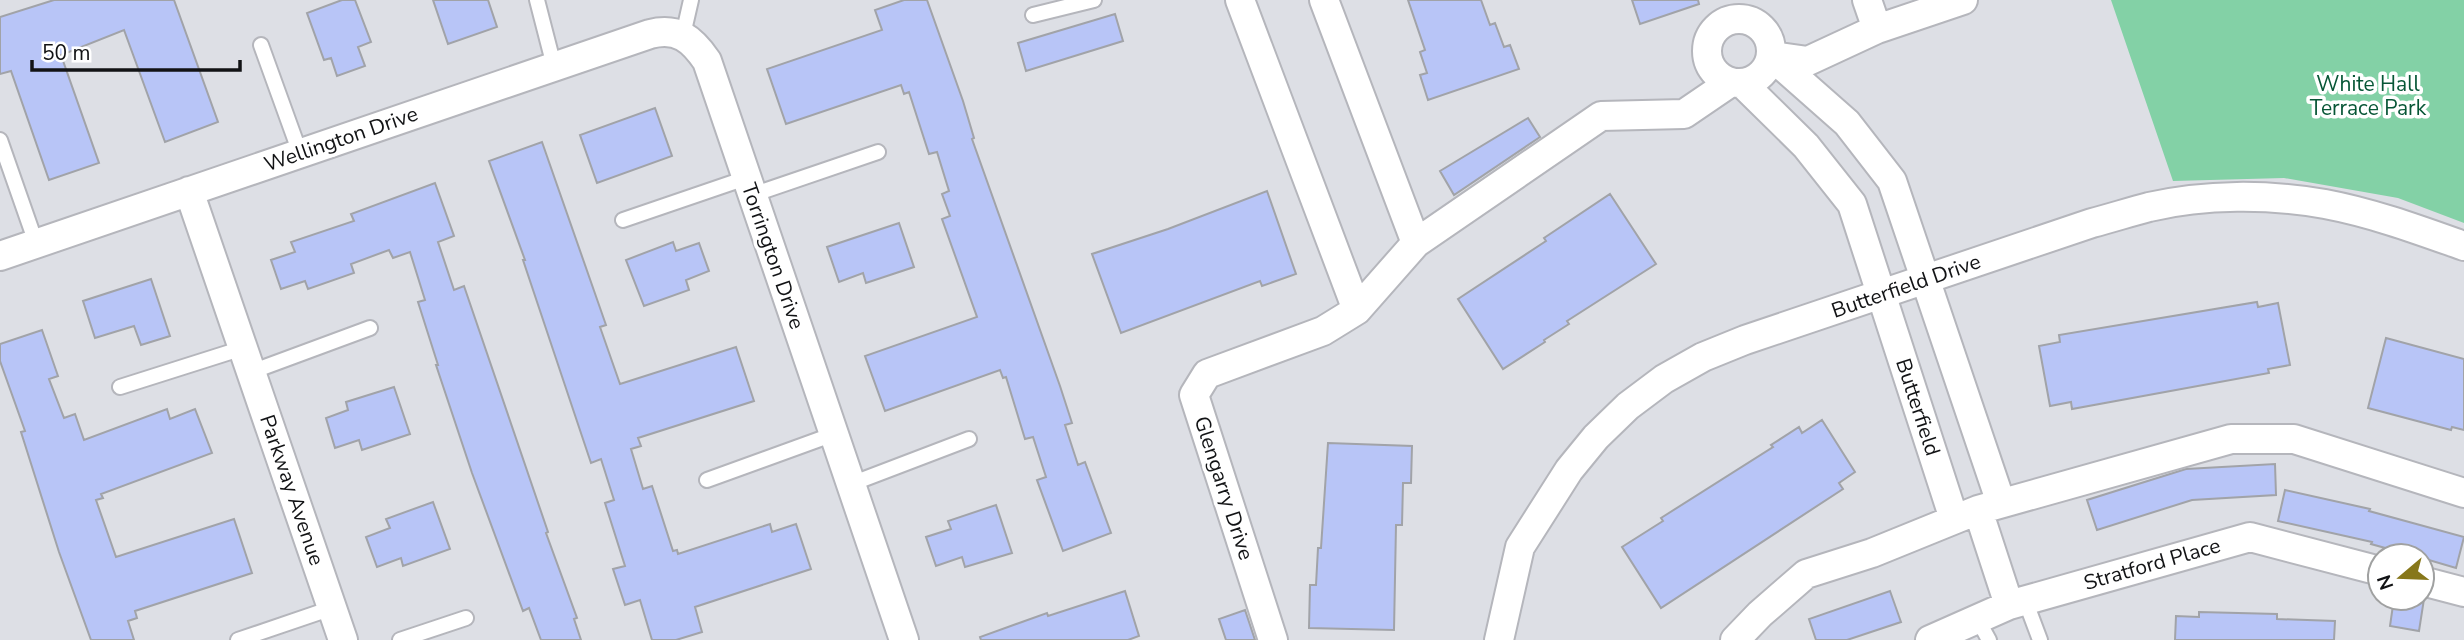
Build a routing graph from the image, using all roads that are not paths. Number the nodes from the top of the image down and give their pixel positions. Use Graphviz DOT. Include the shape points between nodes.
graph roads {
  1 [pos="537,0"];
  2 [pos="691,0"];
  3 [pos="1094,0"];
  4 [pos="1240,0"];
  5 [pos="1324,0"];
  6 [pos="1867,0"];
  7 [pos="1963,0"];
  8 [pos="1033,15"];
  9 [pos="1877,29"];
  10 [pos="683,35"];
  11 [pos="261,45"];
  12 [pos="1771,56"];
  13 [pos="554,66"];
  14 [pos="1736,83"];
  15 [pos="0,140"];
  16 [pos="878,152"];
  17 [pos="300,153"];
  18 [pos="749,186"];
  19 [pos="189,191"];
  20 [pos="623,220"];
  21 [pos="36,243"];
  22 [pos="1416,243"];
  23 [pos="2464,246"];
  24 [pos="0,256"];
  25 [pos="1926,280"];
  26 [pos="1882,295"];
  27 [pos="1357,310"];
  28 [pos="370,328"];
  29 [pos="247,360"];
  30 [pos="120,387"];
  31 [pos="834,434"];
  32 [pos="969,439"];
  33 [pos="707,481"];
  34 [pos="851,484"];
  35 [pos="2464,492"];
  36 [pos="1978,511"];
  37 [pos="2366,566"];
  38 [pos="2436,585"];
  39 [pos="2464,592"];
  40 [pos="2017,602"];
  41 [pos="332,608"];
  42 [pos="466,618"];
  43 [pos="1983,630"];
  44 [pos="238,640"];
  45 [pos="343,640"];
  46 [pos="400,640"];
  47 [pos="904,640"];
  48 [pos="1273,640"];
  49 [pos="1499,640"];
  50 [pos="1735,640"];
  51 [pos="1930,640"];
  52 [pos="2040,640"];
  1 -- 13 [label="lane"];
  2 -- 10 [label="lane"];
  3 -- 8 [label="lane"];
  4 -- 27 [label="street"];
  5 -- 22 [label="street"];
  6 -- 9 [label="street"];
  7 -- 9 [label="street"];
  9 -- 12 [label="street" via="1808,61"];
  10 -- 13 [label="street, Wellington Drive" via="650,34"];
  10 -- 18 [label="street, Torrington Drive" via="707,61"];
  11 -- 17 [label="lane"];
  12 -- 14 [label="street, Glengarry Drive" via="1761,75"];
  12 -- 14 [label="street" via="1768,35 1752,20 1721,23 1709,40 1709,61 1721,78"];
  12 -- 25 [label="street" via="1847,123 1892,181"];
  13 -- 17 [label="street, Wellington Drive"];
  14 -- 22 [label="street, Glengarry Drive" via="1684,114 1601,116"];
  14 -- 26 [label="street" via="1805,146 1852,204"];
  15 -- 21 [label="lane"];
  16 -- 18 [label="lane"];
  17 -- 19 [label="street, Wellington Drive"];
  18 -- 20 [label="lane"];
  18 -- 31 [label="street, Torrington Drive"];
  19 -- 21 [label="street, Wellington Drive"];
  19 -- 29 [label="street, Parkway Avenue"];
  21 -- 24 [label="street, Wellington Drive"];
  22 -- 27 [label="street, Glengarry Drive"];
  23 -- 25 [label="street, Butterfield Drive" via="2325,204 2246,197 2150,207"];
  25 -- 26 [label="street, Butterfield Drive"];
  25 -- 36 [label="street, Butterfield"];
  26 -- 36 [label="street, Butterfield"];
  26 -- 49 [label="street, Butterfield Drive" via="1703,357 1628,406 1569,470 1520,547"];
  27 -- 48 [label="street, Glengarry Drive" via="1324,331 1207,374 1194,395"];
  28 -- 29 [label="lane"];
  29 -- 30 [label="lane"];
  29 -- 41 [label="street, Parkway Avenue"];
  31 -- 33 [label="lane"];
  31 -- 34 [label="street, Torrington Drive"];
  32 -- 34 [label="lane"];
  34 -- 47 [label="street, Torrington Drive"];
  35 -- 36 [label="street" via="2294,439 2231,439"];
  36 -- 40 [label="street, Butterfield"];
  36 -- 50 [label="street" via="1806,574"];
  37 -- 40 [label="street, Stratford Place" via="2250,537"];
  38 -- 39 [label="street"];
  40 -- 43 [label="street, Stratford Place"];
  40 -- 52 [label="lane"];
  41 -- 44 [label="lane"];
  41 -- 45 [label="street, Parkway Avenue"];
  42 -- 46 [label="lane"];
  43 -- 51 [label="street, Stratford Place"];
}
